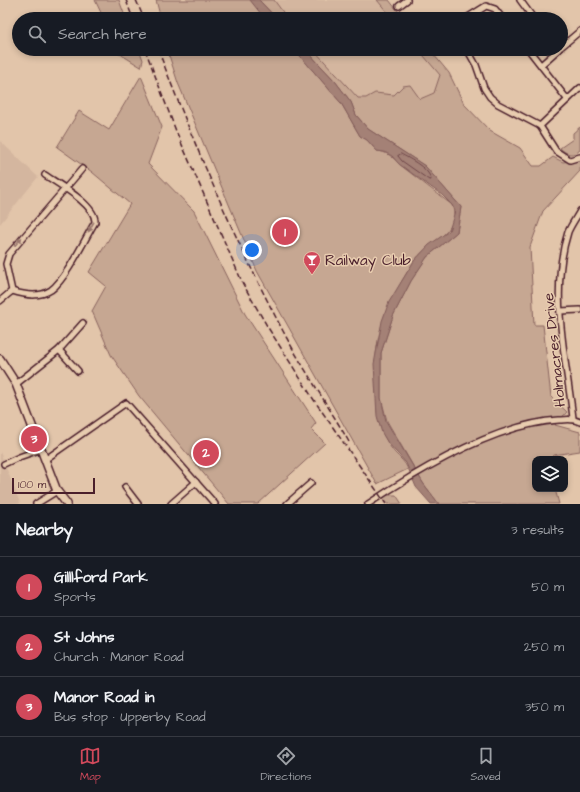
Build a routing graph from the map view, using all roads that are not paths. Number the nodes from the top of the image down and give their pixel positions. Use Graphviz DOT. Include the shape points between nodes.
graph roads {
  1 [pos="407,0"];
  2 [pos="520,0"];
  3 [pos="399,6"];
  4 [pos="476,12"];
  5 [pos="497,12"];
  6 [pos="529,12"];
  7 [pos="580,31"];
  8 [pos="568,41"];
  9 [pos="471,56"];
  10 [pos="534,56"];
  11 [pos="551,56"];
  12 [pos="541,65"];
  13 [pos="580,88"];
  14 [pos="567,99"];
  15 [pos="540,126"];
  16 [pos="580,157"];
  17 [pos="82,168"];
  18 [pos="45,175"];
  19 [pos="65,189"];
  20 [pos="580,211"];
  21 [pos="12,290"];
  22 [pos="0,301"];
  23 [pos="560,310"];
  24 [pos="580,310"];
  25 [pos="83,322"];
  26 [pos="59,350"];
  27 [pos="0,359"];
  28 [pos="78,372"];
  29 [pos="16,384"];
  30 [pos="573,418"];
  31 [pos="580,422"];
  32 [pos="42,449"];
  33 [pos="46,459"];
  34 [pos="4,464"];
  35 [pos="196,482"];
  36 [pos="311,483"];
  37 [pos="125,487"];
  38 [pos="57,491"];
  39 [pos="36,504"];
  40 [pos="67,504"];
  41 [pos="138,504"];
  42 [pos="171,504"];
  43 [pos="214,504"];
  44 [pos="287,504"];
  45 [pos="368,504"];
  1 -- 3 [label="street"];
  2 -- 6 [label="street"];
  4 -- 5 [label="street" via="486,6"];
  7 -- 8 [label="street"];
  9 -- 15 [label="street" via="490,97 498,104"];
  10 -- 12 [label="street"];
  11 -- 12 [label="street"];
  12 -- 14 [label="street"];
  13 -- 14 [label="street"];
  14 -- 15 [label="street"];
  15 -- 16 [label="street" via="561,156 570,160"];
  17 -- 19 [label="street"];
  18 -- 19 [label="street"];
  21 -- 19 [label="street, one-way" via="6,264 9,254"];
  19 -- 21 [label="street, one-way" via="89,207 95,222 59,282 50,291 33,296"];
  20 -- 23 [label="street, Holmacres Drive" via="568,231 560,270"];
  21 -- 22 [label="street"];
  23 -- 24 [label="street"];
  23 -- 30 [label="street, Holmacres Drive"];
  25 -- 26 [label="street"];
  26 -- 28 [label="street"];
  26 -- 29 [label="street"];
  27 -- 29 [label="street"];
  29 -- 32 [label="street"];
  30 -- 31 [label="street"];
  30 -- 45 [label="street" via="546,420 500,434 452,454"];
  32 -- 33 [label="street"];
  32 -- 34 [label="street"];
  33 -- 35 [label="street" via="126,403"];
  33 -- 38 [label="street"];
  35 -- 42 [label="street"];
  35 -- 43 [label="street"];
  36 -- 44 [label="street"];
  37 -- 41 [label="street"];
  38 -- 39 [label="street"];
  38 -- 40 [label="street"];
}
